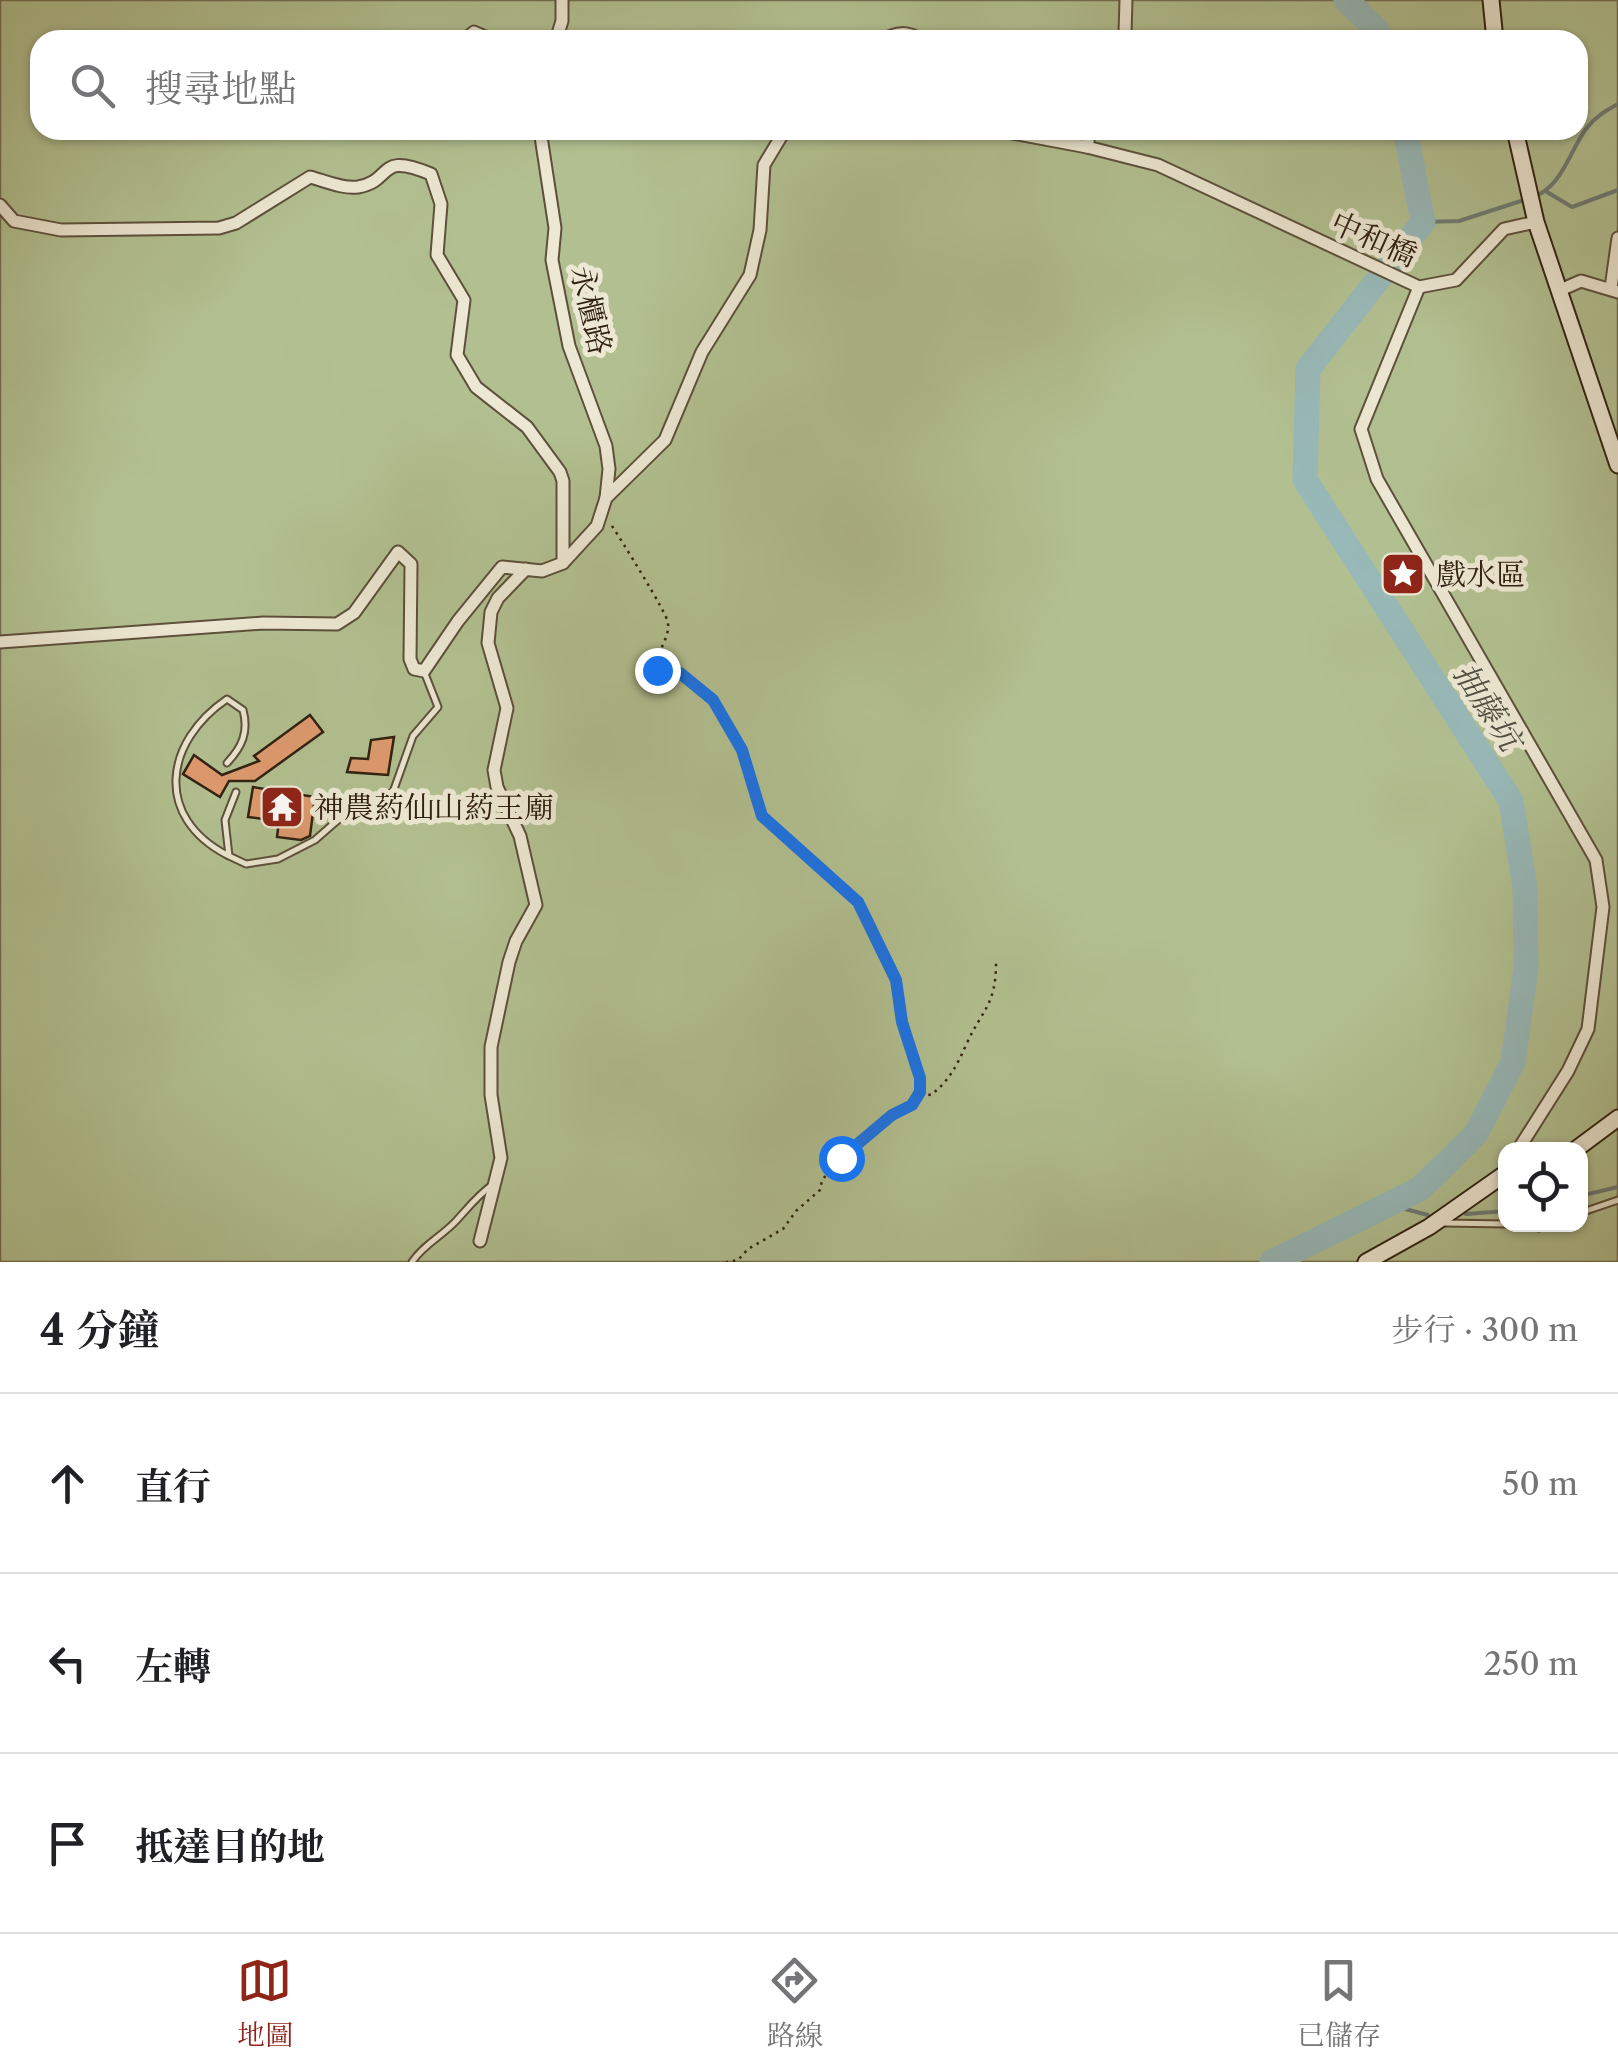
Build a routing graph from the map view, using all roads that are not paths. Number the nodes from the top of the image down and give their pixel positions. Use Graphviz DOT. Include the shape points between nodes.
graph roads {
  1 [pos="562,0"];
  2 [pos="1126,0"];
  3 [pos="1491,0"];
  4 [pos="559,30"];
  5 [pos="1125,30"];
  6 [pos="1495,30"];
  7 [pos="542,140"];
  8 [pos="779,140"];
  9 [pos="1050,140"];
  10 [pos="1089,140"];
  11 [pos="1517,140"];
  12 [pos="1088,147"];
  13 [pos="0,204"];
  14 [pos="1536,222"];
  15 [pos="1618,238"];
  16 [pos="1419,286"];
  17 [pos="1614,290"];
  18 [pos="1558,292"];
  19 [pos="1618,464"];
  20 [pos="606,498"];
  21 [pos="562,562"];
  22 [pos="526,568"];
  23 [pos="0,642"];
  24 [pos="424,671"];
  25 [pos="227,763"];
  26 [pos="236,792"];
  27 [pos="229,856"];
  28 [pos="1618,1118"];
  29 [pos="1523,1142"];
  30 [pos="1586,1142"];
  31 [pos="1498,1177"];
  32 [pos="497,1182"];
  33 [pos="1618,1200"];
  34 [pos="1588,1210"];
  35 [pos="1434,1223"];
  36 [pos="1498,1224"];
  37 [pos="480,1240"];
  38 [pos="412,1262"];
  39 [pos="1366,1262"];
  1 -- 4 [label="street"];
  2 -- 5 [label="street"];
  3 -- 6 [label="street"];
  7 -- 20 [label="street, 永櫃路" via="555,228 552,260 570,346 606,446"];
  8 -- 20 [label="street" via="764,165 750,275 702,352 664,440"];
  9 -- 12 [label="street, 中和橋"];
  10 -- 12 [label="street"];
  11 -- 14 [label="street"];
  12 -- 16 [label="street, 中和橋" via="1158,165"];
  13 -- 21 [label="street" via="14,220 60,230 218,228 236,224 310,177 350,188 404,163 431,174 441,204 437,255 464,300 457,355 476,387 527,427 560,472"];
  14 -- 16 [label="street" via="1504,229 1456,280"];
  14 -- 18 [label="street"];
  15 -- 17 [label="street"];
  16 -- 29 [label="street" via="1361,429 1368,456 1596,860 1603,906 1588,1029"];
  17 -- 18 [label="street" via="1581,280"];
  18 -- 19 [label="street"];
  20 -- 21 [label="street, 永櫃路" via="596,526"];
  21 -- 22 [label="street" via="542,571"];
  22 -- 24 [label="street" via="502,567"];
  22 -- 32 [label="street" via="498,598 488,643 508,708 494,770 497,787 520,836 536,905 509,962 491,1047"];
  23 -- 24 [label="street" via="336,624 354,612 398,552 411,564 410,659"];
  24 -- 27 [label="lane" via="438,707 413,736 394,792 348,812 278,859 246,864"];
  25 -- 27 [label="lane" via="242,748 246,722 243,710 227,699 205,714 188,743 175,792 185,821"];
  26 -- 27 [label="lane" via="225,820"];
  28 -- 30 [label="street"];
  31 -- 35 [label="street"];
  32 -- 37 [label="street"];
  32 -- 38 [label="lane"];
  33 -- 34 [label="lane"];
  35 -- 36 [label="lane"];
  35 -- 39 [label="street"];
}
